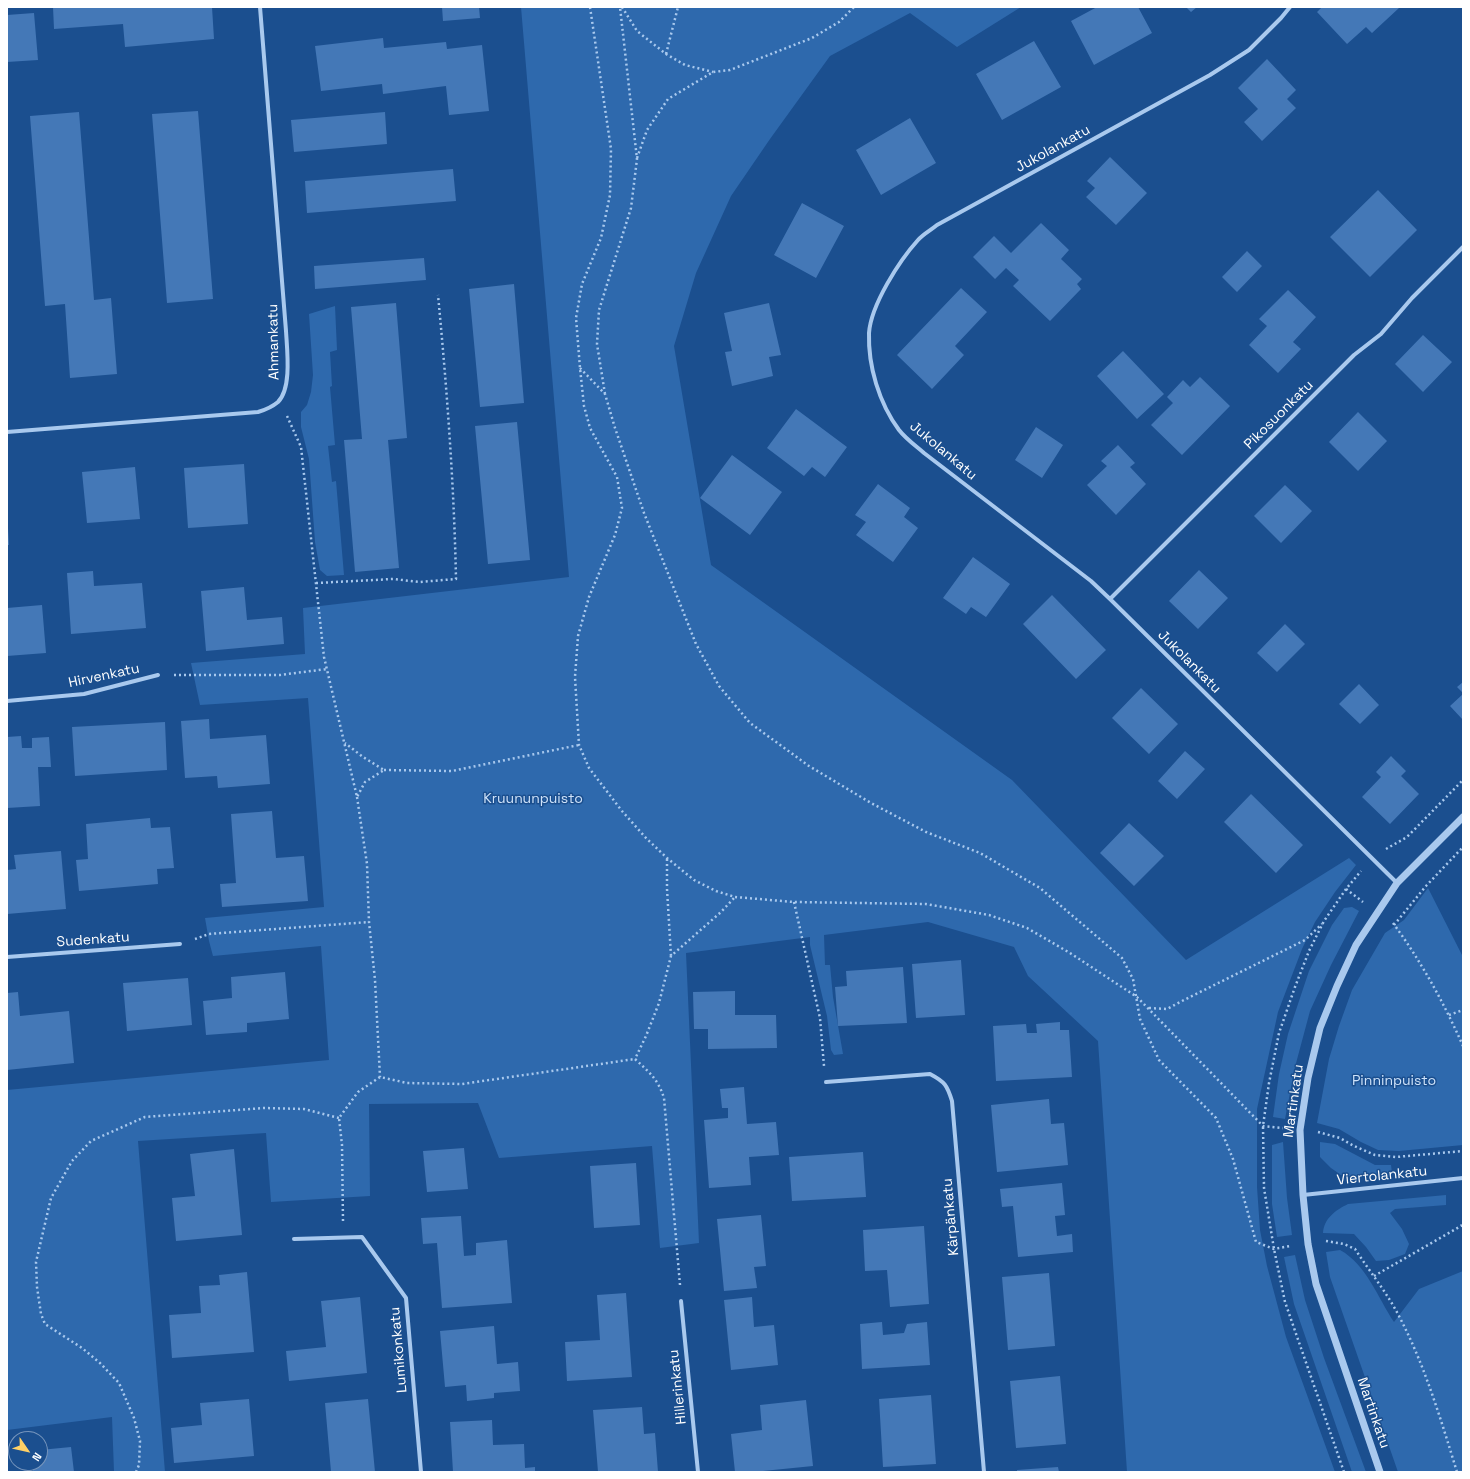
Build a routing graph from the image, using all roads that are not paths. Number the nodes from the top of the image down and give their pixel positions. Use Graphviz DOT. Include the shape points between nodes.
graph roads {
  1 [pos="260,7"];
  2 [pos="1290,7"];
  3 [pos="1463,247"];
  4 [pos="7,432"];
  5 [pos="1110,599"];
  6 [pos="158,675"];
  7 [pos="7,701"];
  8 [pos="1463,816"];
  9 [pos="1397,883"];
  10 [pos="180,944"];
  11 [pos="7,957"];
  12 [pos="826,1082"];
  13 [pos="1463,1178"];
  14 [pos="1303,1195"];
  15 [pos="294,1239"];
  16 [pos="681,1301"];
  17 [pos="421,1472"];
  18 [pos="698,1472"];
  19 [pos="984,1472"];
  20 [pos="1380,1472"];
  1 -- 4 [label="street, Ahmankatu" via="286,331 287,380 284,392 278,402 258,412"];
  2 -- 5 [label="street, Jukolankatu" via="1249,50 1210,75 937,225 919,238 889,280 877,304 869,332 870,361 886,410 900,431 924,453"];
  3 -- 5 [label="street, Pikosuonkatu" via="1412,298 1381,334 1354,355"];
  5 -- 9 [label="street, Jukolankatu"];
  6 -- 7 [label="street, Hirvenkatu" via="84,694"];
  8 -- 9 [label="street, Martinkatu"];
  9 -- 14 [label="street, Martinkatu" via="1356,945 1320,1028 1308,1078 1300,1130"];
  10 -- 11 [label="street, Sudenkatu"];
  12 -- 19 [label="street, Kärpänkatu" via="930,1074 942,1080 949,1089"];
  13 -- 14 [label="street, Viertolankatu"];
  14 -- 20 [label="street, Martinkatu" via="1308,1244 1316,1284"];
  15 -- 17 [label="street, Lumikonkatu" via="362,1237 406,1298"];
  16 -- 18 [label="street, Hillerinkatu"];
}
